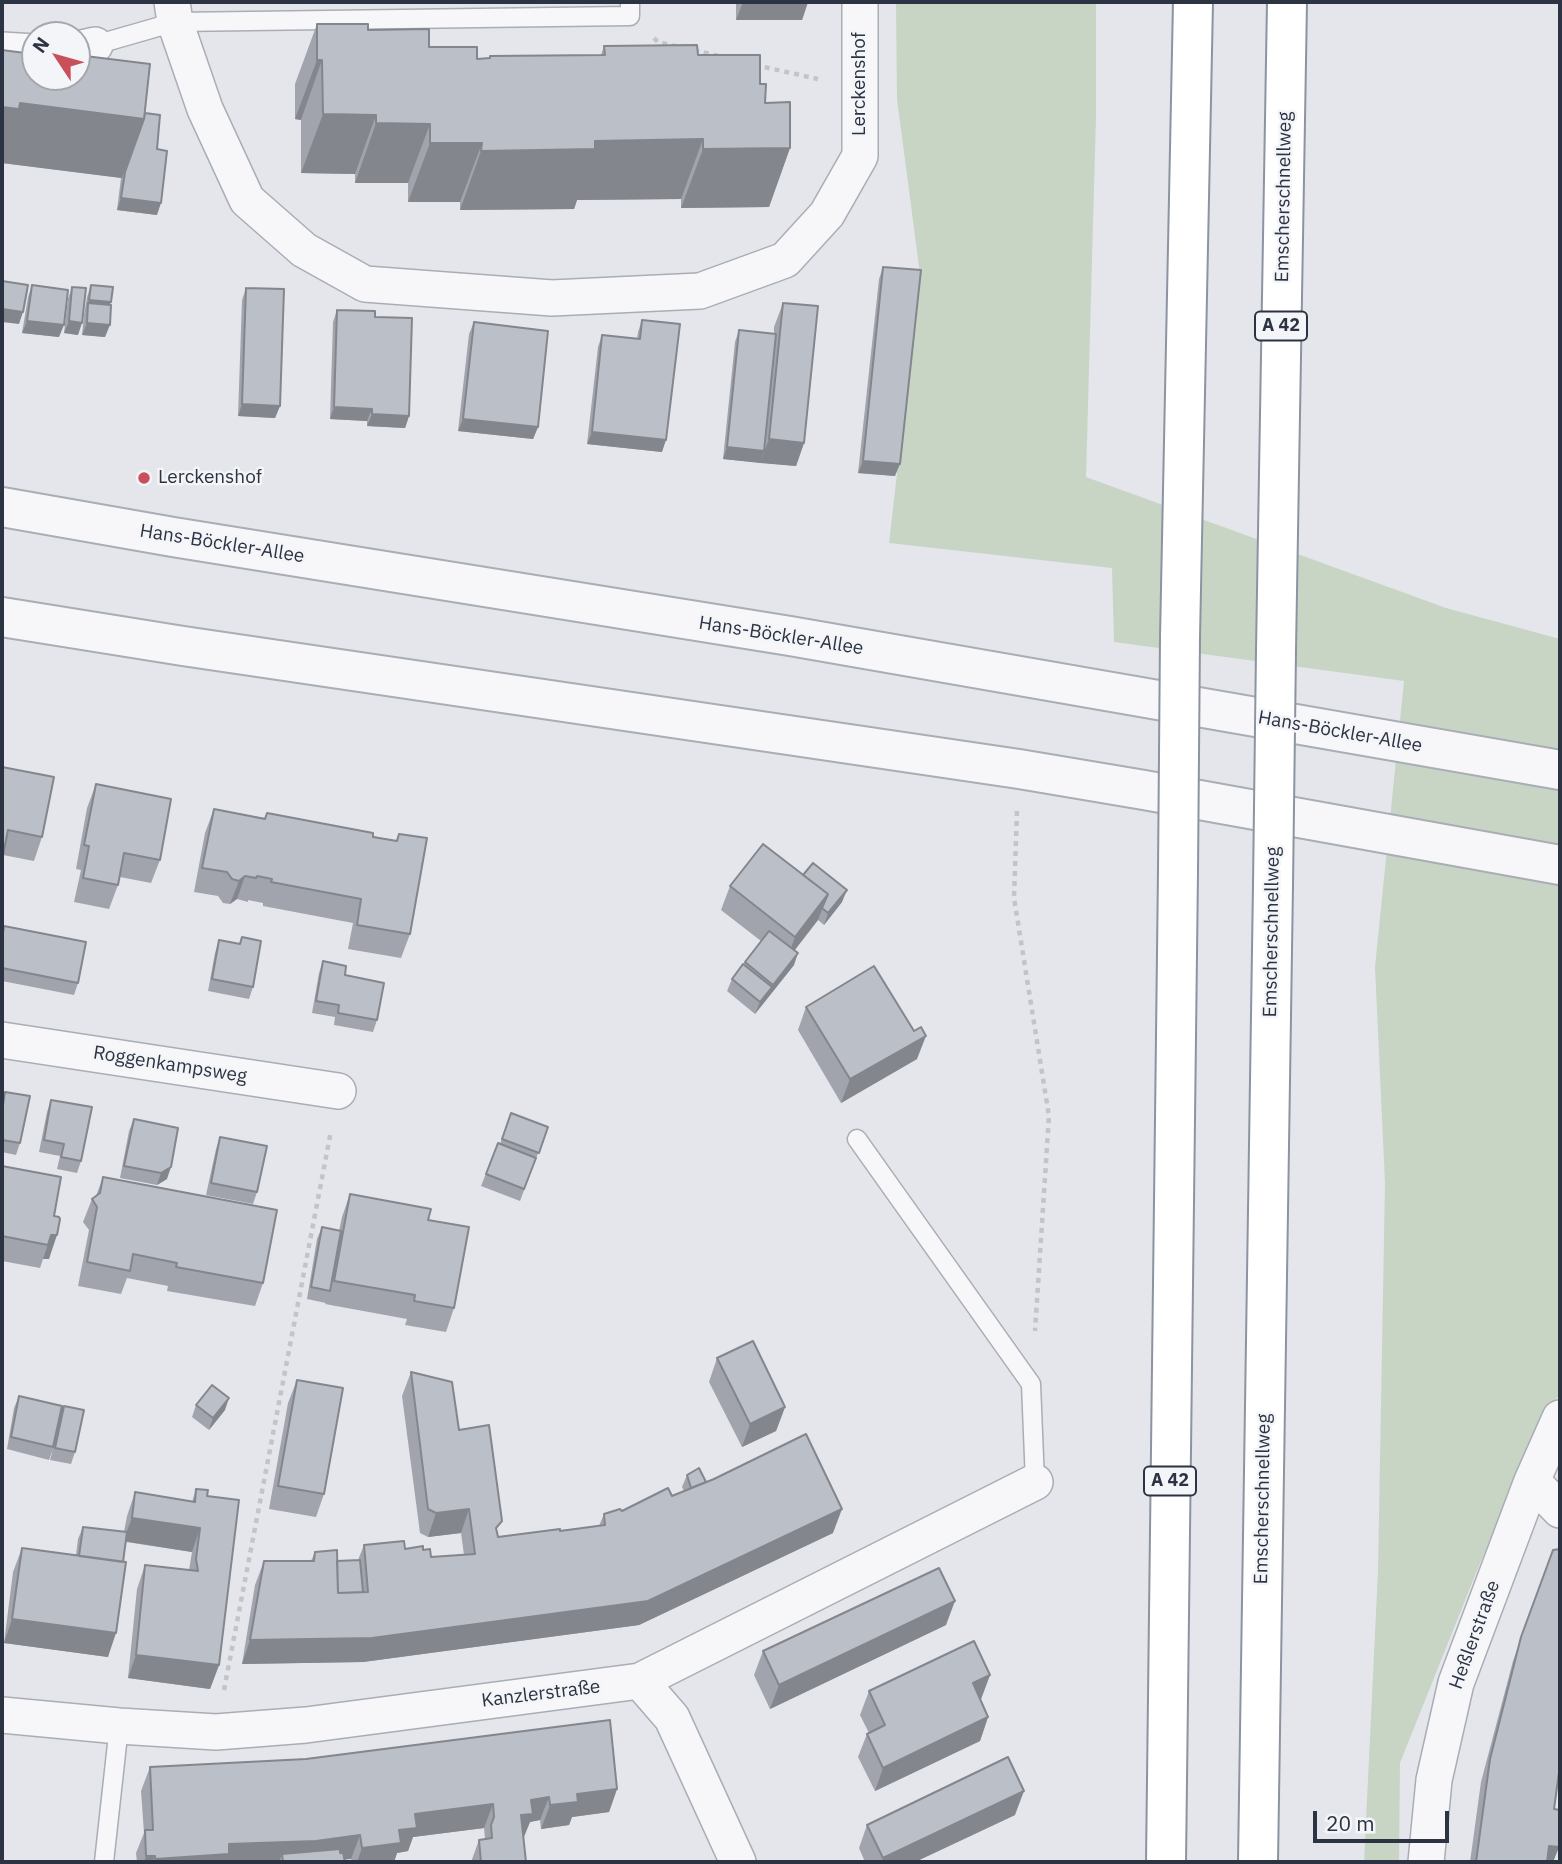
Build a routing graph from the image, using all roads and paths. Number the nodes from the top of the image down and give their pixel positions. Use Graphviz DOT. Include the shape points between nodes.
graph roads {
  1 [pos="860,2"];
  2 [pos="1193,2"];
  3 [pos="1287,2"];
  4 [pos="630,9"];
  5 [pos="173,12"];
  6 [pos="91,45"];
  7 [pos="2,50"];
  8 [pos="21,51"];
  9 [pos="725,58"];
  10 [pos="752,64"];
  11 [pos="860,89"];
  12 [pos="2,507"];
  13 [pos="2,617"];
  14 [pos="1019,769"];
  15 [pos="1560,770"];
  16 [pos="1560,865"];
  17 [pos="2,1040"];
  18 [pos="338,1091"];
  19 [pos="857,1139"];
  20 [pos="1031,1384"];
  21 [pos="1560,1418"];
  22 [pos="1532,1481"];
  23 [pos="1035,1482"];
  24 [pos="1560,1510"];
  25 [pos="640,1681"];
  26 [pos="2,1715"];
  27 [pos="119,1726"];
  28 [pos="216,1732"];
  29 [pos="104,1862"];
  30 [pos="737,1862"];
  31 [pos="1166,1862"];
  32 [pos="1258,1862"];
  33 [pos="1426,1862"];
  1 -- 11 [label="street, Lerckenshof"];
  2 -- 31 [label="highway, A 42, bridge"];
  3 -- 32 [label="highway, Emscherschnellweg / A 42, bridge"];
  4 -- 5 [label="lane"];
  4 -- 9 [label="path" via="658,42"];
  5 -- 6 [label="lane"];
  5 -- 11 [label="street, Lerckenshof" via="205,109 247,200 304,250 365,284 552,298 700,291 785,260 827,214 860,156"];
  7 -- 8 [label="street"];
  10 -- 11 [label="path"];
  12 -- 15 [label="street, Hans-Böckler-Allee"];
  13 -- 14 [label="street"];
  14 -- 16 [label="street"];
  14 -- 20 [label="path" via="1014,898 1049,1116"];
  17 -- 18 [label="street, Roggenkampsweg"];
  18 -- 28 [label="path"];
  19 -- 20 [label="lane"];
  20 -- 23 [label="lane"];
  21 -- 22 [label="street, Heßlerstraße"];
  22 -- 24 [label="street"];
  22 -- 33 [label="street, Heßlerstraße" via="1456,1684 1434,1780"];
  23 -- 25 [label="street, Kanzlerstraße"];
  25 -- 28 [label="street, Kanzlerstraße" via="306,1725"];
  25 -- 30 [label="street" via="672,1718"];
  26 -- 27 [label="street, Kanzlerstraße"];
  27 -- 28 [label="street, Kanzlerstraße"];
  27 -- 29 [label="lane"];
}
